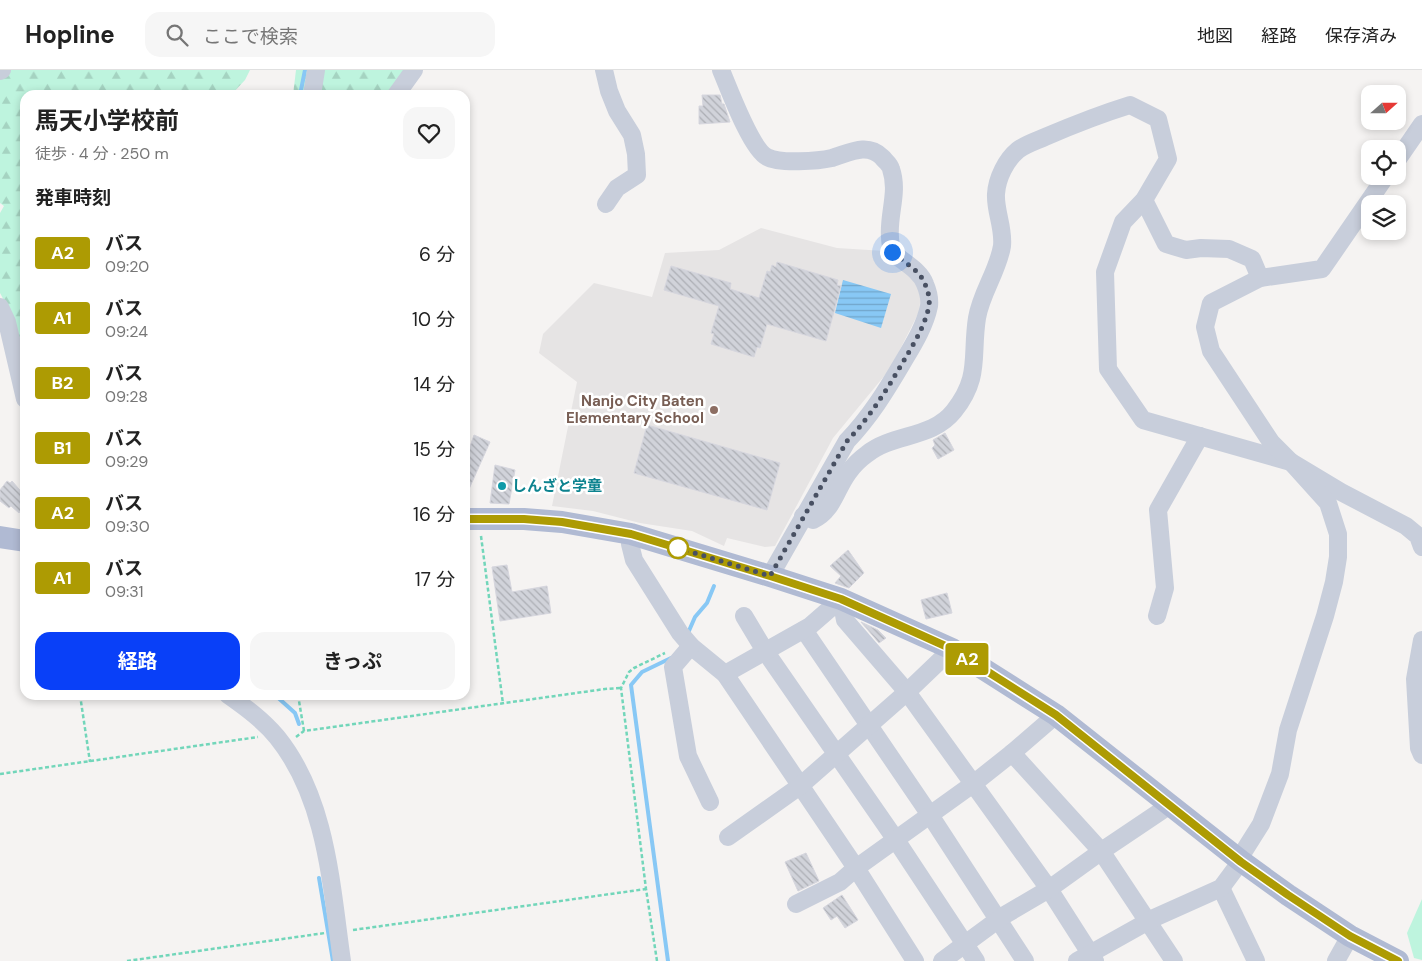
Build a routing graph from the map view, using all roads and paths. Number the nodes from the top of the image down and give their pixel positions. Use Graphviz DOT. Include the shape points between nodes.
graph roads {
  1 [pos="316,70"];
  2 [pos="414,70"];
  3 [pos="604,70"];
  4 [pos="721,70"];
  5 [pos="313,90"];
  6 [pos="400,90"];
  7 [pos="1422,124"];
  8 [pos="1406,148"];
  9 [pos="1380,185"];
  10 [pos="1144,200"];
  11 [pos="606,204"];
  12 [pos="1260,278"];
  13 [pos="0,307"];
  14 [pos="20,378"];
  15 [pos="1200,436"];
  16 [pos="1291,462"];
  17 [pos="803,516"];
  18 [pos="473,519"];
  19 [pos="631,534"];
  20 [pos="0,537"];
  21 [pos="20,540"];
  22 [pos="1422,547"];
  23 [pos="770,576"];
  24 [pos="841,599"];
  25 [pos="744,616"];
  26 [pos="1158,616"];
  27 [pos="804,630"];
  28 [pos="686,640"];
  29 [pos="1422,640"];
  30 [pos="952,649"];
  31 [pos="765,651"];
  32 [pos="725,674"];
  33 [pos="621,688"];
  34 [pos="907,692"];
  35 [pos="81,700"];
  36 [pos="235,700"];
  37 [pos="299,700"];
  38 [pos="502,704"];
  39 [pos="1056,715"];
  40 [pos="868,726"];
  41 [pos="276,735"];
  42 [pos="836,753"];
  43 [pos="1012,753"];
  44 [pos="1422,755"];
  45 [pos="90,762"];
  46 [pos="0,774"];
  47 [pos="973,784"];
  48 [pos="800,786"];
  49 [pos="710,802"];
  50 [pos="1170,805"];
  51 [pos="930,815"];
  52 [pos="728,837"];
  53 [pos="896,840"];
  54 [pos="1101,851"];
  55 [pos="1241,862"];
  56 [pos="856,868"];
  57 [pos="1221,888"];
  58 [pos="646,889"];
  59 [pos="1048,889"];
  60 [pos="796,904"];
  61 [pos="998,920"];
  62 [pos="1147,922"];
  63 [pos="332,932"];
  64 [pos="1350,936"];
  65 [pos="965,944"];
  66 [pos="1087,958"];
  67 [pos="127,961"];
  68 [pos="342,961"];
  69 [pos="657,961"];
  70 [pos="915,961"];
  71 [pos="942,961"];
  72 [pos="976,961"];
  73 [pos="1025,961"];
  74 [pos="1174,961"];
  75 [pos="1256,961"];
  76 [pos="1336,961"];
  77 [pos="1398,961"];
  1 -- 5 [label="street"];
  2 -- 6 [label="street"];
  3 -- 11 [label="street" via="617,111 632,135 638,167 636,175 617,188"];
  4 -- 17 [label="street" via="748,131 758,149 768,158 807,161 863,149 878,152 891,166 894,181 889,236 892,252 918,272 929,297 916,340 874,409 847,441"];
  7 -- 8 [label="street"];
  9 -- 12 [label="street" via="1322,269"];
  10 -- 12 [label="street" via="1166,244 1186,250 1229,248 1252,259"];
  10 -- 15 [label="street" via="1123,222 1105,272 1108,369 1143,420"];
  10 -- 17 [label="street" via="1168,160 1158,119 1130,105 1088,118 1017,151 998,181 996,195 1002,244 977,316 973,376 967,392 952,414 938,425 873,449 848,473 820,517 813,520"];
  12 -- 16 [label="street" via="1211,303 1205,327 1211,351 1271,442"];
  13 -- 14 [label="street" via="7,322"];
  15 -- 16 [label="street"];
  15 -- 26 [label="street" via="1158,510 1165,588"];
  16 -- 22 [label="street" via="1406,526 1418,536"];
  16 -- 55 [label="street" via="1328,503 1338,534 1338,557 1325,616 1288,730 1280,774 1261,824"];
  17 -- 23 [label="street"];
  18 -- 19 [label="main road" via="562,522"];
  18 -- 38 [label="path" via="482,539"];
  19 -- 23 [label="main road"];
  19 -- 28 [label="street" via="634,560"];
  20 -- 21 [label="main road"];
  23 -- 24 [label="main road"];
  24 -- 27 [label="street"];
  24 -- 30 [label="main road"];
  24 -- 34 [label="street" via="845,620"];
  25 -- 31 [label="street"];
  27 -- 31 [label="street"];
  27 -- 40 [label="street"];
  28 -- 32 [label="street"];
  28 -- 33 [label="path" via="634,668"];
  28 -- 49 [label="street" via="673,668 688,756"];
  29 -- 44 [label="street" via="1415,679"];
  30 -- 34 [label="street"];
  30 -- 39 [label="main road"];
  31 -- 32 [label="street"];
  31 -- 42 [label="street"];
  32 -- 48 [label="street"];
  33 -- 38 [label="path"];
  33 -- 58 [label="path"];
  34 -- 40 [label="street"];
  34 -- 47 [label="street"];
  35 -- 45 [label="path"];
  36 -- 41 [label="street"];
  37 -- 38 [label="path" via="304,730"];
  39 -- 43 [label="street"];
  39 -- 50 [label="main road"];
  40 -- 42 [label="street"];
  40 -- 51 [label="street"];
  41 -- 45 [label="path"];
  41 -- 63 [label="street" via="295,765 316,810 323,835"];
  42 -- 48 [label="street"];
  42 -- 53 [label="street"];
  43 -- 47 [label="street"];
  43 -- 54 [label="street"];
  45 -- 46 [label="path"];
  47 -- 51 [label="street"];
  47 -- 59 [label="street"];
  48 -- 52 [label="street"];
  48 -- 56 [label="street"];
  50 -- 54 [label="street"];
  50 -- 55 [label="main road"];
  51 -- 53 [label="street"];
  51 -- 61 [label="street"];
  53 -- 56 [label="street"];
  53 -- 65 [label="street"];
  54 -- 59 [label="street"];
  54 -- 62 [label="street"];
  55 -- 57 [label="street"];
  55 -- 64 [label="main road"];
  56 -- 60 [label="street" via="840,882"];
  56 -- 70 [label="street"];
  57 -- 62 [label="street"];
  57 -- 75 [label="street"];
  58 -- 63 [label="path"];
  58 -- 69 [label="path"];
  59 -- 61 [label="street"];
  59 -- 66 [label="street"];
  61 -- 65 [label="street"];
  61 -- 73 [label="street"];
  62 -- 66 [label="street"];
  62 -- 74 [label="street"];
  63 -- 67 [label="path"];
  63 -- 68 [label="street"];
  64 -- 76 [label="street"];
  64 -- 77 [label="main road"];
  65 -- 71 [label="street"];
  65 -- 72 [label="street"];
}
